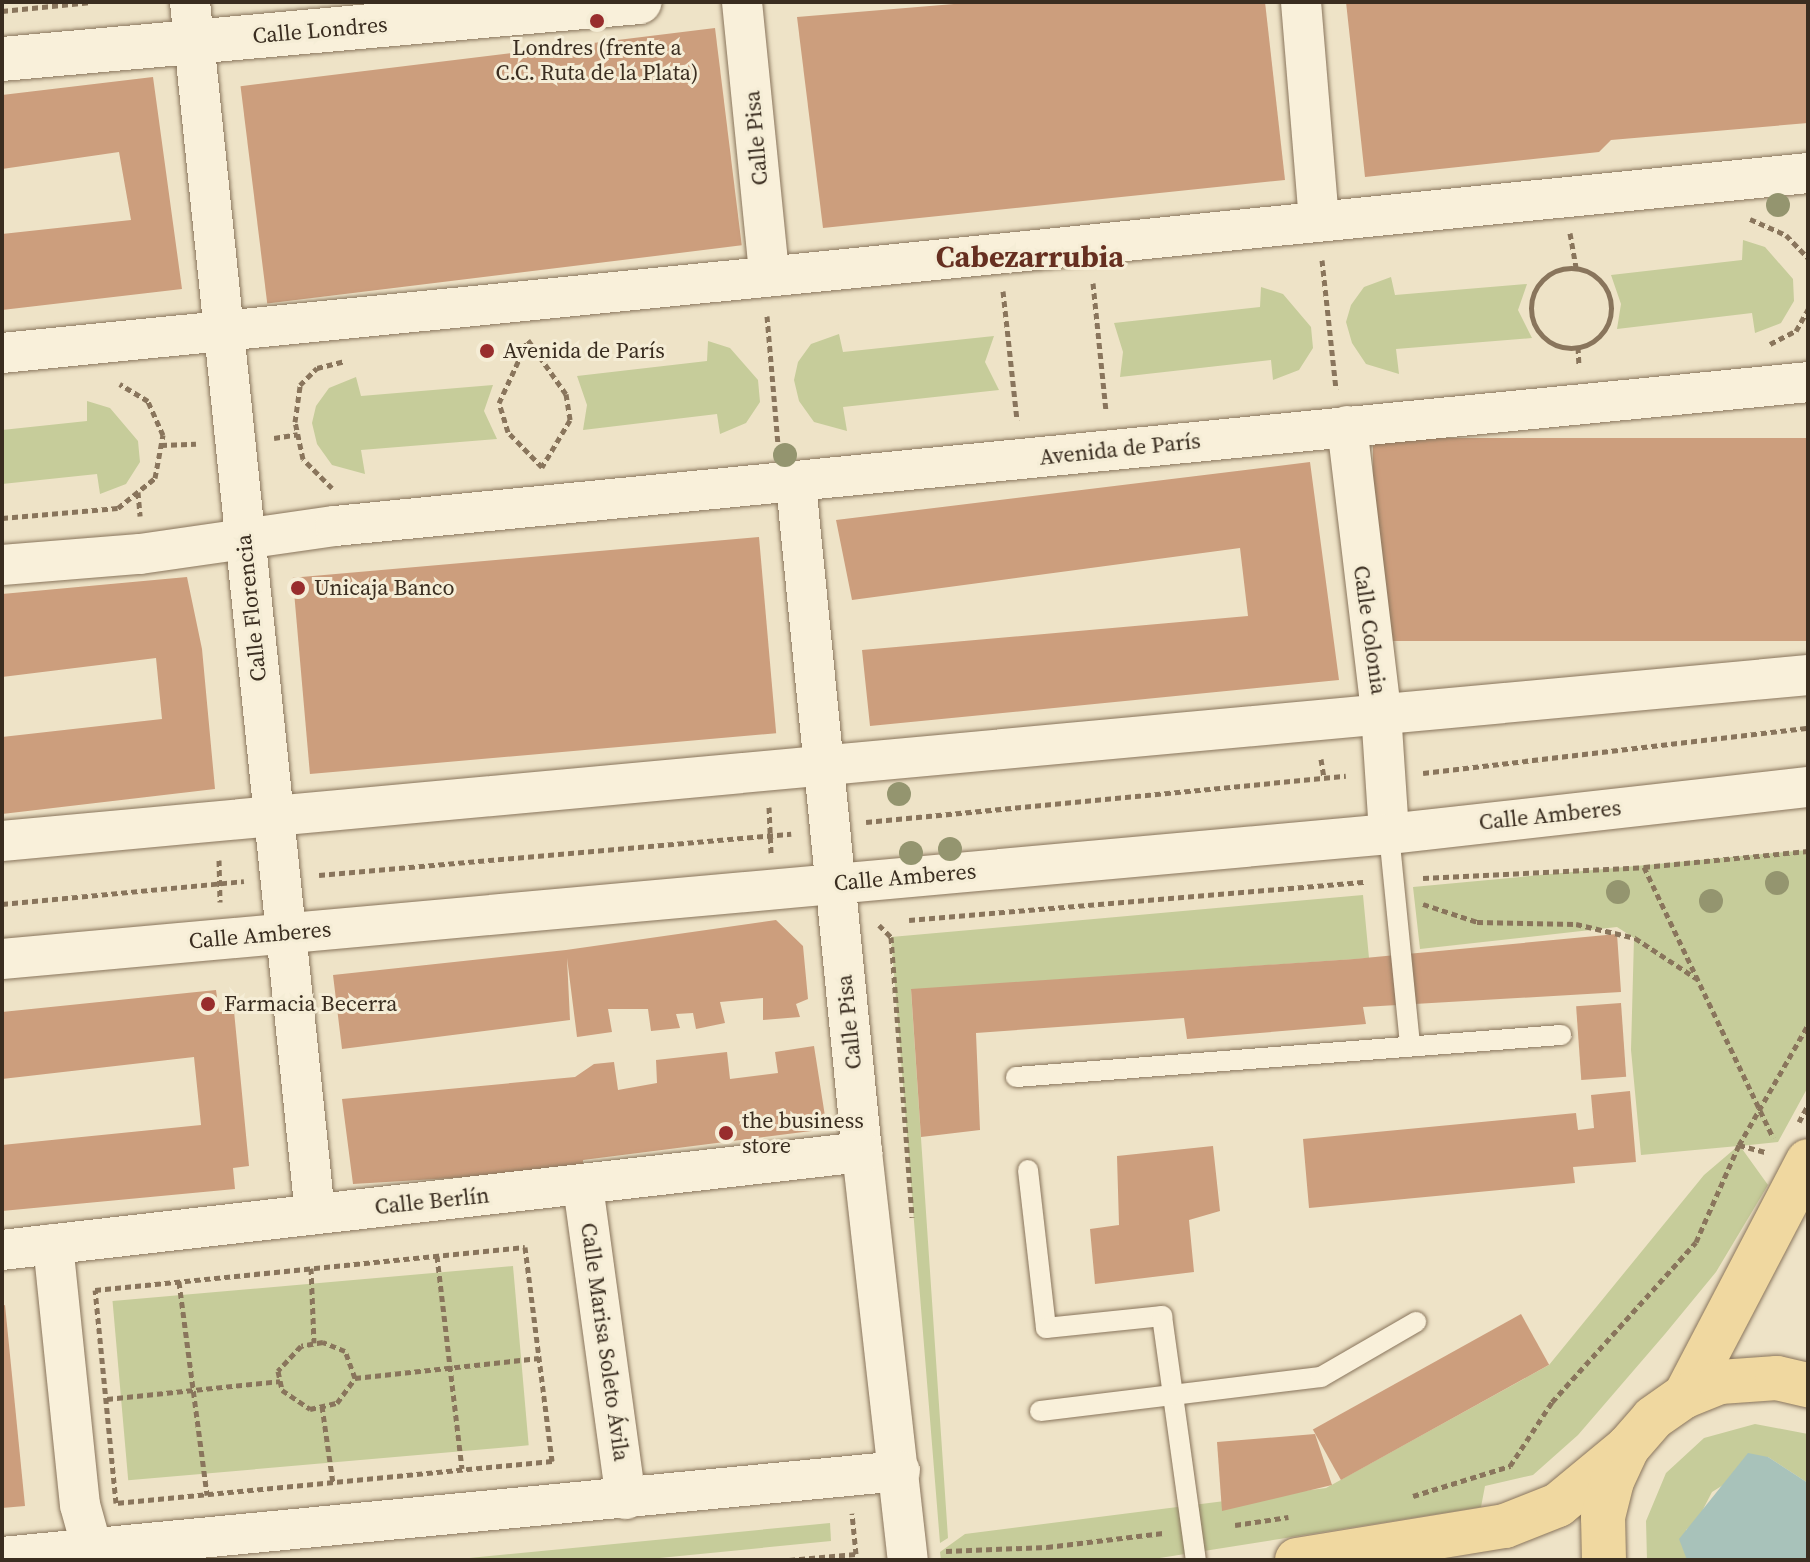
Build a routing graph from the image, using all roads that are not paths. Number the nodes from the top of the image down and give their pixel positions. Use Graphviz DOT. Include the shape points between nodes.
graph roads {
  1 [pos="639,2"];
  2 [pos="742,2"];
  3 [pos="1301,2"];
  4 [pos="192,21"];
  5 [pos="2,59"];
  6 [pos="1808,173"];
  7 [pos="1320,239"];
  8 [pos="769,274"];
  9 [pos="221,328"];
  10 [pos="2,353"];
  11 [pos="1808,382"];
  12 [pos="1345,402"];
  13 [pos="796,484"];
  14 [pos="244,541"];
  15 [pos="2,565"];
  16 [pos="1808,675"];
  17 [pos="1381,712"];
  18 [pos="827,765"];
  19 [pos="1808,787"];
  20 [pos="275,817"];
  21 [pos="1389,834"];
  22 [pos="2,841"];
  23 [pos="835,883"];
  24 [pos="285,932"];
  25 [pos="2,959"];
  26 [pos="1561,1035"];
  27 [pos="1410,1044"];
  28 [pos="1016,1077"];
  29 [pos="862,1152"];
  30 [pos="1028,1170"];
  31 [pos="1802,1174"];
  32 [pos="583,1186"];
  33 [pos="315,1213"];
  34 [pos="53,1244"];
  35 [pos="2,1250"];
  36 [pos="1416,1322"];
  37 [pos="1808,1385"];
  38 [pos="1174,1395"];
  39 [pos="1685,1396"];
  40 [pos="1040,1411"];
  41 [pos="1628,1447"];
  42 [pos="900,1471"];
  43 [pos="626,1499"];
  44 [pos="92,1548"];
  45 [pos="2,1557"];
  46 [pos="908,1560"];
  47 [pos="1196,1560"];
  48 [pos="1297,1560"];
  49 [pos="1604,1560"];
  1 -- 4 [label="main road, Calle Londres"];
  2 -- 8 [label="street, Calle Pisa"];
  3 -- 7 [label="street"];
  4 -- 5 [label="main road, Calle Londres"];
  4 -- 9 [label="street, Calle Florencia"];
  6 -- 7 [label="street"];
  7 -- 8 [label="street"];
  8 -- 9 [label="street"];
  9 -- 10 [label="street"];
  9 -- 14 [label="street, Calle Florencia"];
  11 -- 12 [label="street, Avenida de París"];
  12 -- 13 [label="street, Avenida de París"];
  12 -- 17 [label="street, Calle Colonia"];
  13 -- 14 [label="street, Avenida de París" via="335,526"];
  13 -- 18 [label="street, Calle Pisa"];
  14 -- 15 [label="street, Avenida de París"];
  14 -- 20 [label="street, Calle Florencia"];
  16 -- 17 [label="street"];
  17 -- 18 [label="street"];
  17 -- 21 [label="street, Calle Colonia"];
  18 -- 20 [label="street"];
  18 -- 23 [label="street, Calle Pisa"];
  19 -- 21 [label="street, Calle Amberes"];
  20 -- 22 [label="street"];
  20 -- 24 [label="street, Calle Florencia"];
  21 -- 23 [label="street, Calle Amberes"];
  21 -- 27 [label="lane"];
  23 -- 24 [label="street, Calle Amberes"];
  23 -- 29 [label="street, Calle Pisa"];
  24 -- 25 [label="street, Calle Amberes"];
  24 -- 33 [label="street, Calle Florencia"];
  26 -- 27 [label="lane"];
  27 -- 28 [label="lane"];
  29 -- 32 [label="street, Calle Berlín"];
  29 -- 42 [label="street, Calle Pisa"];
  30 -- 38 [label="lane" via="1046,1328 1162,1316"];
  31 -- 39 [label="main road"];
  32 -- 33 [label="street, Calle Berlín"];
  32 -- 43 [label="street, Calle Marisa Soleto Ávila"];
  33 -- 34 [label="street, Calle Berlín"];
  34 -- 35 [label="street, Calle Berlín"];
  34 -- 44 [label="street" via="80,1505"];
  36 -- 38 [label="lane" via="1321,1377"];
  37 -- 39 [label="main road" via="1739,1378"];
  38 -- 40 [label="lane"];
  38 -- 47 [label="lane"];
  39 -- 41 [label="main road" via="1653,1418"];
  41 -- 48 [label="main road" via="1558,1505 1505,1526"];
  41 -- 49 [label="main road" via="1606,1499"];
  42 -- 43 [label="street"];
  42 -- 46 [label="street, Calle Pisa"];
  43 -- 44 [label="street"];
  44 -- 45 [label="street"];
}
